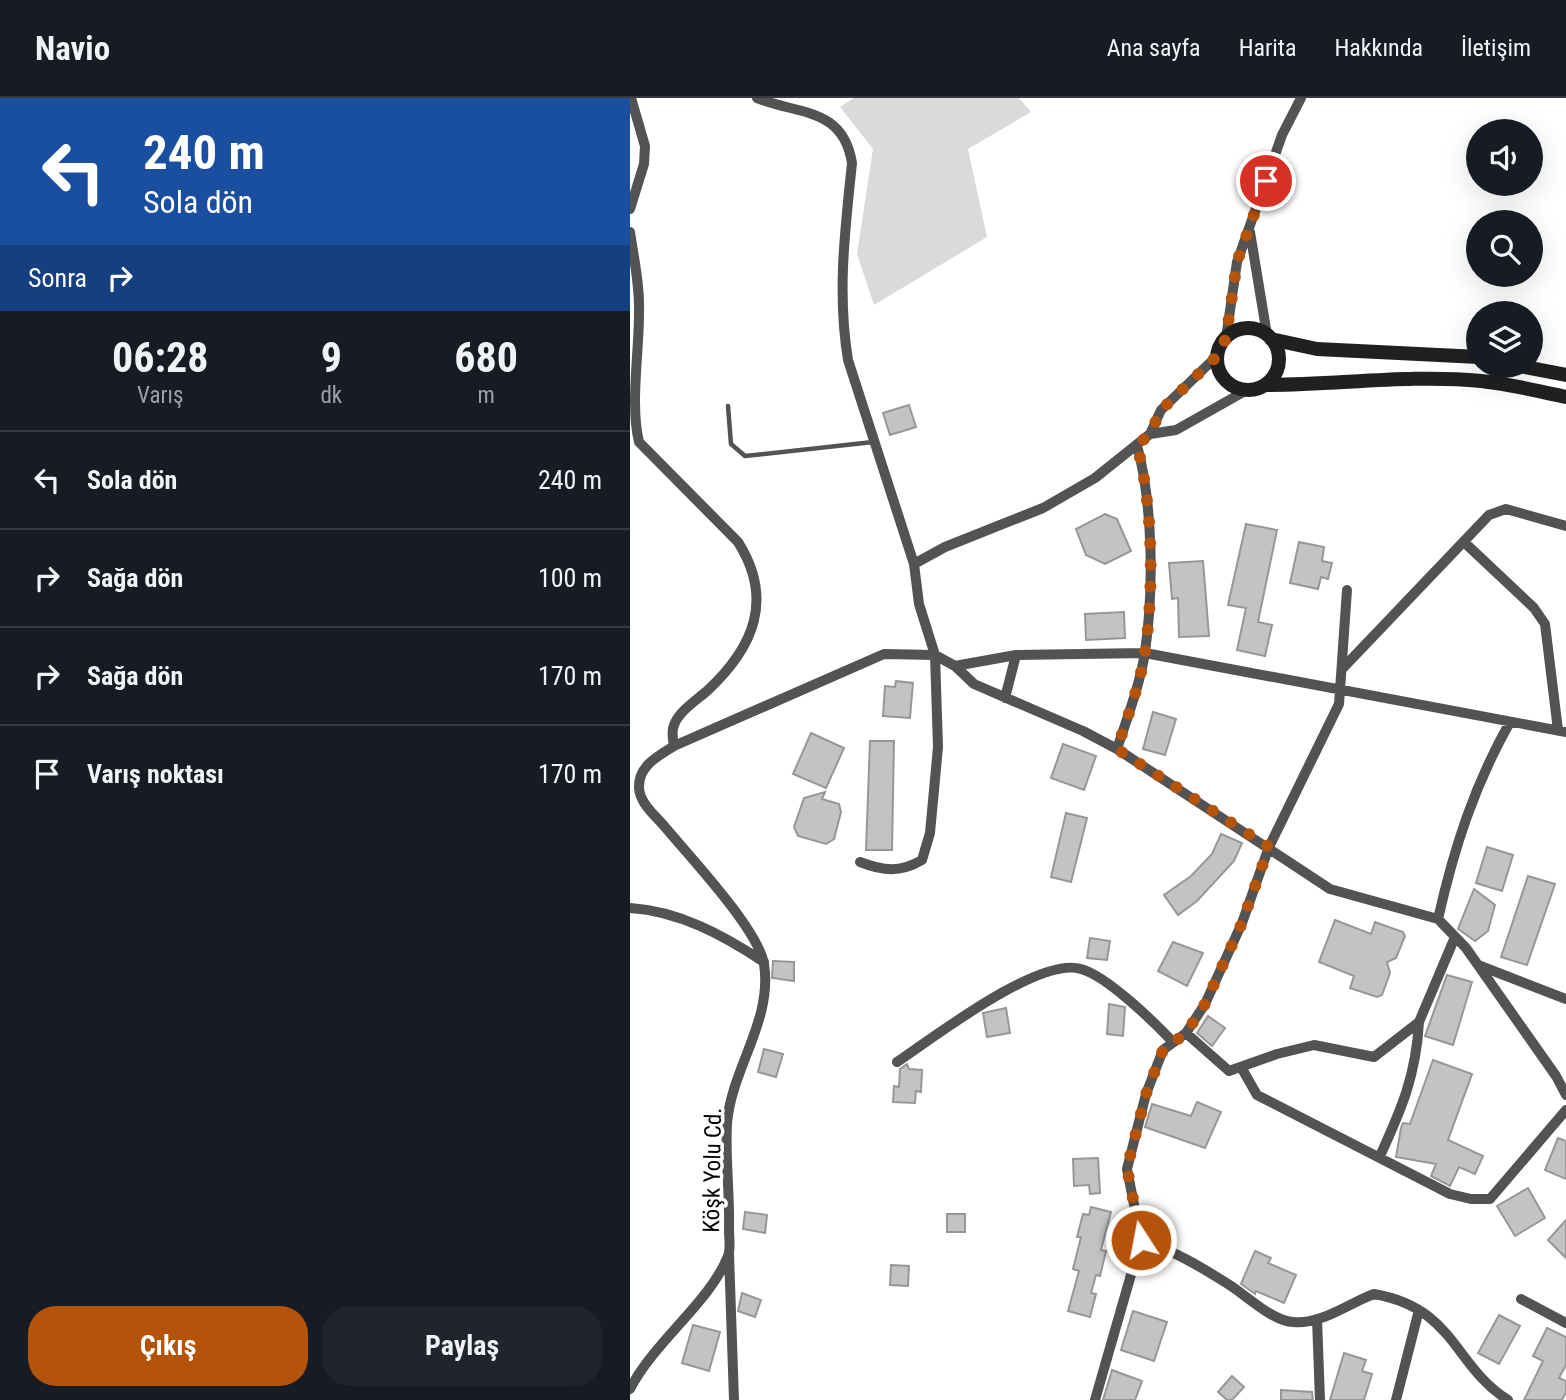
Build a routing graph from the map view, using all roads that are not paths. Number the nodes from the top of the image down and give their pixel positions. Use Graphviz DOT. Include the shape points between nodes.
graph roads {
  1 [pos="631,98"];
  2 [pos="757,98"];
  3 [pos="1301,98"];
  4 [pos="630,209"];
  5 [pos="1249,226"];
  6 [pos="630,232"];
  7 [pos="1269,337"];
  8 [pos="1226,338"];
  9 [pos="1217,356"];
  10 [pos="1466,356"];
  11 [pos="1543,370"];
  12 [pos="1566,375"];
  13 [pos="1266,385"];
  14 [pos="1247,390"];
  15 [pos="1566,397"];
  16 [pos="728,406"];
  17 [pos="1150,434"];
  18 [pos="874,442"];
  19 [pos="1137,445"];
  20 [pos="1566,526"];
  21 [pos="1465,543"];
  22 [pos="914,564"];
  23 [pos="1347,590"];
  24 [pos="1145,653"];
  25 [pos="935,655"];
  26 [pos="1016,656"];
  27 [pos="955,666"];
  28 [pos="1343,668"];
  29 [pos="1342,690"];
  30 [pos="1005,698"];
  31 [pos="1510,722"];
  32 [pos="1562,732"];
  33 [pos="674,746"];
  34 [pos="1117,749"];
  35 [pos="1269,847"];
  36 [pos="860,862"];
  37 [pos="630,908"];
  38 [pos="1438,919"];
  39 [pos="1455,937"];
  40 [pos="764,962"];
  41 [pos="1477,965"];
  42 [pos="1566,999"];
  43 [pos="1419,1022"];
  44 [pos="1186,1033"];
  45 [pos="1173,1042"];
  46 [pos="897,1062"];
  47 [pos="1241,1067"];
  48 [pos="1566,1095"];
  49 [pos="1566,1110"];
  50 [pos="1380,1156"];
  51 [pos="1141,1240"];
  52 [pos="729,1254"];
  53 [pos="1521,1299"];
  54 [pos="1419,1310"];
  55 [pos="1317,1320"];
  56 [pos="1566,1323"];
  57 [pos="630,1389"];
  58 [pos="734,1400"];
  59 [pos="1095,1400"];
  60 [pos="1320,1400"];
  61 [pos="1396,1400"];
  62 [pos="1507,1400"];
  1 -- 4 [label="street" via="645,155"];
  2 -- 18 [label="street" via="831,122 849,146 852,163 841,270 843,328"];
  3 -- 5 [label="street" via="1282,135"];
  5 -- 7 [label="street"];
  5 -- 8 [label="street" via="1237,262"];
  6 -- 33 [label="street" via="639,313 633,430 639,442 738,542 749,560 757,595 743,648 723,676 677,718"];
  7 -- 8 [label="street" via="1255,329 1242,329"];
  7 -- 10 [label="street" via="1317,349"];
  7 -- 13 [label="street" via="1278,350 1279,363"];
  8 -- 9 [label="street"];
  9 -- 14 [label="street" via="1225,380"];
  9 -- 17 [label="street" via="1161,410"];
  11 -- 12 [label="street"];
  13 -- 14 [label="street"];
  13 -- 15 [label="street" via="1482,381"];
  14 -- 17 [label="street" via="1176,430"];
  16 -- 18 [label="lane" via="731,444 745,456"];
  17 -- 19 [label="street"];
  18 -- 22 [label="street"];
  19 -- 22 [label="street" via="1095,478 1043,508"];
  19 -- 24 [label="street" via="1146,479 1149,601"];
  20 -- 21 [label="street" via="1506,509 1489,515"];
  21 -- 28 [label="street"];
  21 -- 32 [label="street" via="1545,624"];
  22 -- 25 [label="street" via="919,604"];
  23 -- 28 [label="street"];
  24 -- 26 [label="street"];
  24 -- 29 [label="street"];
  24 -- 34 [label="street"];
  25 -- 27 [label="street"];
  25 -- 33 [label="street" via="884,654"];
  25 -- 36 [label="street" via="938,747 930,833 922,860 890,871"];
  26 -- 27 [label="street"];
  26 -- 30 [label="street"];
  27 -- 30 [label="street" via="974,684"];
  28 -- 29 [label="street"];
  29 -- 31 [label="street"];
  29 -- 35 [label="street"];
  30 -- 34 [label="street"];
  31 -- 32 [label="street"];
  31 -- 38 [label="street" via="1483,770 1452,859"];
  33 -- 40 [label="street, Köşk Yolu Cd." via="644,769 641,799 714,885 755,941"];
  34 -- 35 [label="street"];
  35 -- 38 [label="street" via="1330,890"];
  35 -- 44 [label="street" via="1223,965"];
  37 -- 40 [label="street" via="681,918 730,940"];
  38 -- 39 [label="street"];
  39 -- 41 [label="street"];
  39 -- 43 [label="street"];
  40 -- 52 [label="street, Köşk Yolu Cd." via="763,1002 727,1125"];
  41 -- 42 [label="street"];
  41 -- 48 [label="street"];
  43 -- 47 [label="street" via="1374,1057 1314,1045"];
  43 -- 50 [label="street" via="1417,1060"];
  44 -- 45 [label="street"];
  44 -- 47 [label="street" via="1229,1071"];
  45 -- 46 [label="street" via="1150,1018 1081,968 1054,969 983,1002"];
  45 -- 51 [label="street" via="1163,1050 1146,1094 1127,1168"];
  47 -- 50 [label="street" via="1258,1095"];
  49 -- 50 [label="street" via="1490,1199 1450,1194"];
  51 -- 55 [label="street" via="1230,1284 1253,1303 1291,1323"];
  51 -- 59 [label="street"];
  52 -- 57 [label="street, Köşk Yolu Cd." via="713,1282"];
  52 -- 58 [label="street"];
  53 -- 56 [label="street"];
  54 -- 55 [label="street" via="1374,1294"];
  54 -- 61 [label="street"];
  54 -- 62 [label="street" via="1441,1325 1478,1373"];
  55 -- 60 [label="street"];
}
